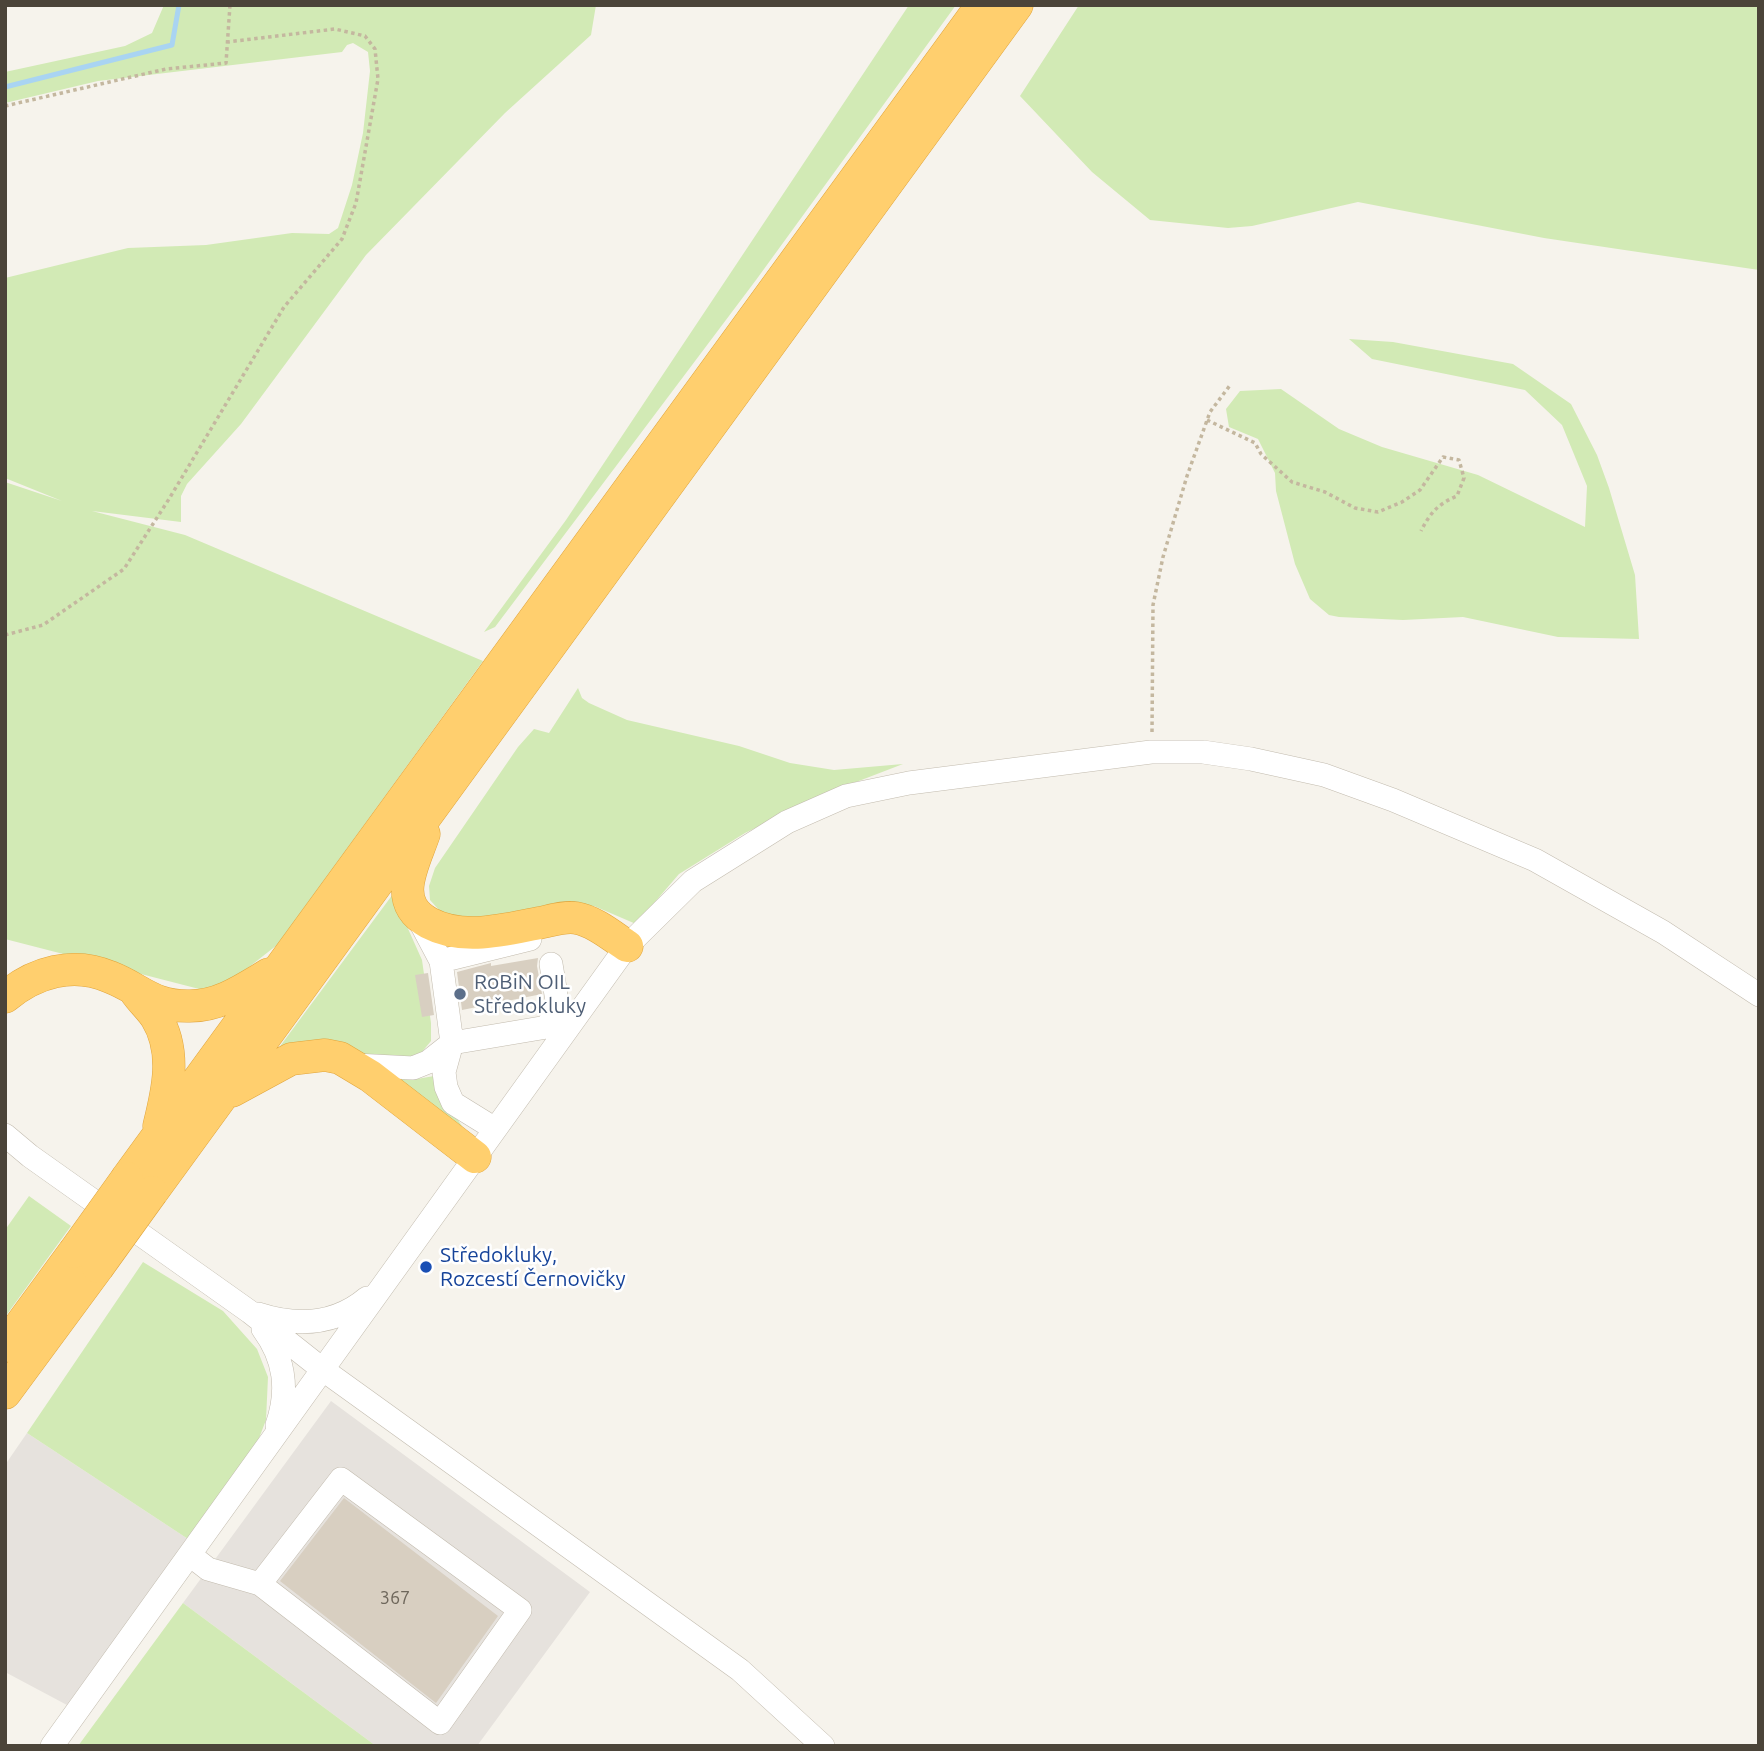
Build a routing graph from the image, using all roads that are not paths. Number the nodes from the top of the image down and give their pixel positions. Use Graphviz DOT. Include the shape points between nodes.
graph roads {
  1 [pos="982,5"];
  2 [pos="1017,5"];
  3 [pos="433,806"];
  4 [pos="416,914"];
  5 [pos="599,928"];
  6 [pos="627,946"];
  7 [pos="441,961"];
  8 [pos="551,964"];
  9 [pos="282,967"];
  10 [pos="135,991"];
  11 [pos="1759,995"];
  12 [pos="5,997"];
  13 [pos="452,1043"];
  14 [pos="355,1065"];
  15 [pos="221,1097"];
  16 [pos="495,1129"];
  17 [pos="5,1135"];
  18 [pos="155,1140"];
  19 [pos="475,1157"];
  20 [pos="140,1185"];
  21 [pos="86,1260"];
  22 [pos="383,1284"];
  23 [pos="250,1311"];
  24 [pos="5,1346"];
  25 [pos="322,1369"];
  26 [pos="5,1393"];
  27 [pos="272,1438"];
  28 [pos="190,1555"];
  29 [pos="260,1584"];
  30 [pos="52,1746"];
  31 [pos="823,1746"];
  1 -- 9 [label="highway"];
  2 -- 3 [label="highway"];
  3 -- 4 [label="highway" via="409,880 407,898"];
  3 -- 15 [label="highway"];
  4 -- 5 [label="highway" via="438,927 476,933 562,918"];
  4 -- 7 [label="street"];
  5 -- 6 [label="highway"];
  5 -- 7 [label="street" via="572,929"];
  6 -- 11 [label="street" via="693,881 787,822 846,796 909,783 1151,752 1203,752 1324,775 1535,860 1663,932"];
  6 -- 16 [label="street"];
  7 -- 13 [label="street"];
  8 -- 13 [label="street" via="558,1007 547,1027"];
  9 -- 10 [label="highway" via="231,997 206,1005 173,1005"];
  9 -- 18 [label="highway"];
  10 -- 12 [label="highway" via="110,976 69,969 28,980"];
  10 -- 18 [label="highway" via="156,1018 168,1050 169,1075"];
  13 -- 14 [label="street" via="413,1068"];
  13 -- 16 [label="street" via="444,1072 453,1103"];
  14 -- 15 [label="highway" via="325,1055 291,1059"];
  14 -- 19 [label="highway"];
  15 -- 20 [label="highway"];
  16 -- 19 [label="street"];
  17 -- 23 [label="street"];
  18 -- 20 [label="highway"];
  19 -- 22 [label="street"];
  20 -- 21 [label="highway, bridge"];
  21 -- 24 [label="highway"];
  21 -- 26 [label="highway"];
  22 -- 23 [label="street" via="340,1315 320,1321 276,1320"];
  22 -- 25 [label="street"];
  23 -- 25 [label="street"];
  23 -- 27 [label="street" via="276,1349 283,1369 281,1413"];
  25 -- 27 [label="street"];
  25 -- 31 [label="street" via="740,1670"];
  27 -- 28 [label="street"];
  28 -- 29 [label="street" via="208,1569"];
  28 -- 30 [label="street"];
  29 -- 29 [label="street" via="440,1723 520,1610 341,1479"];
}
